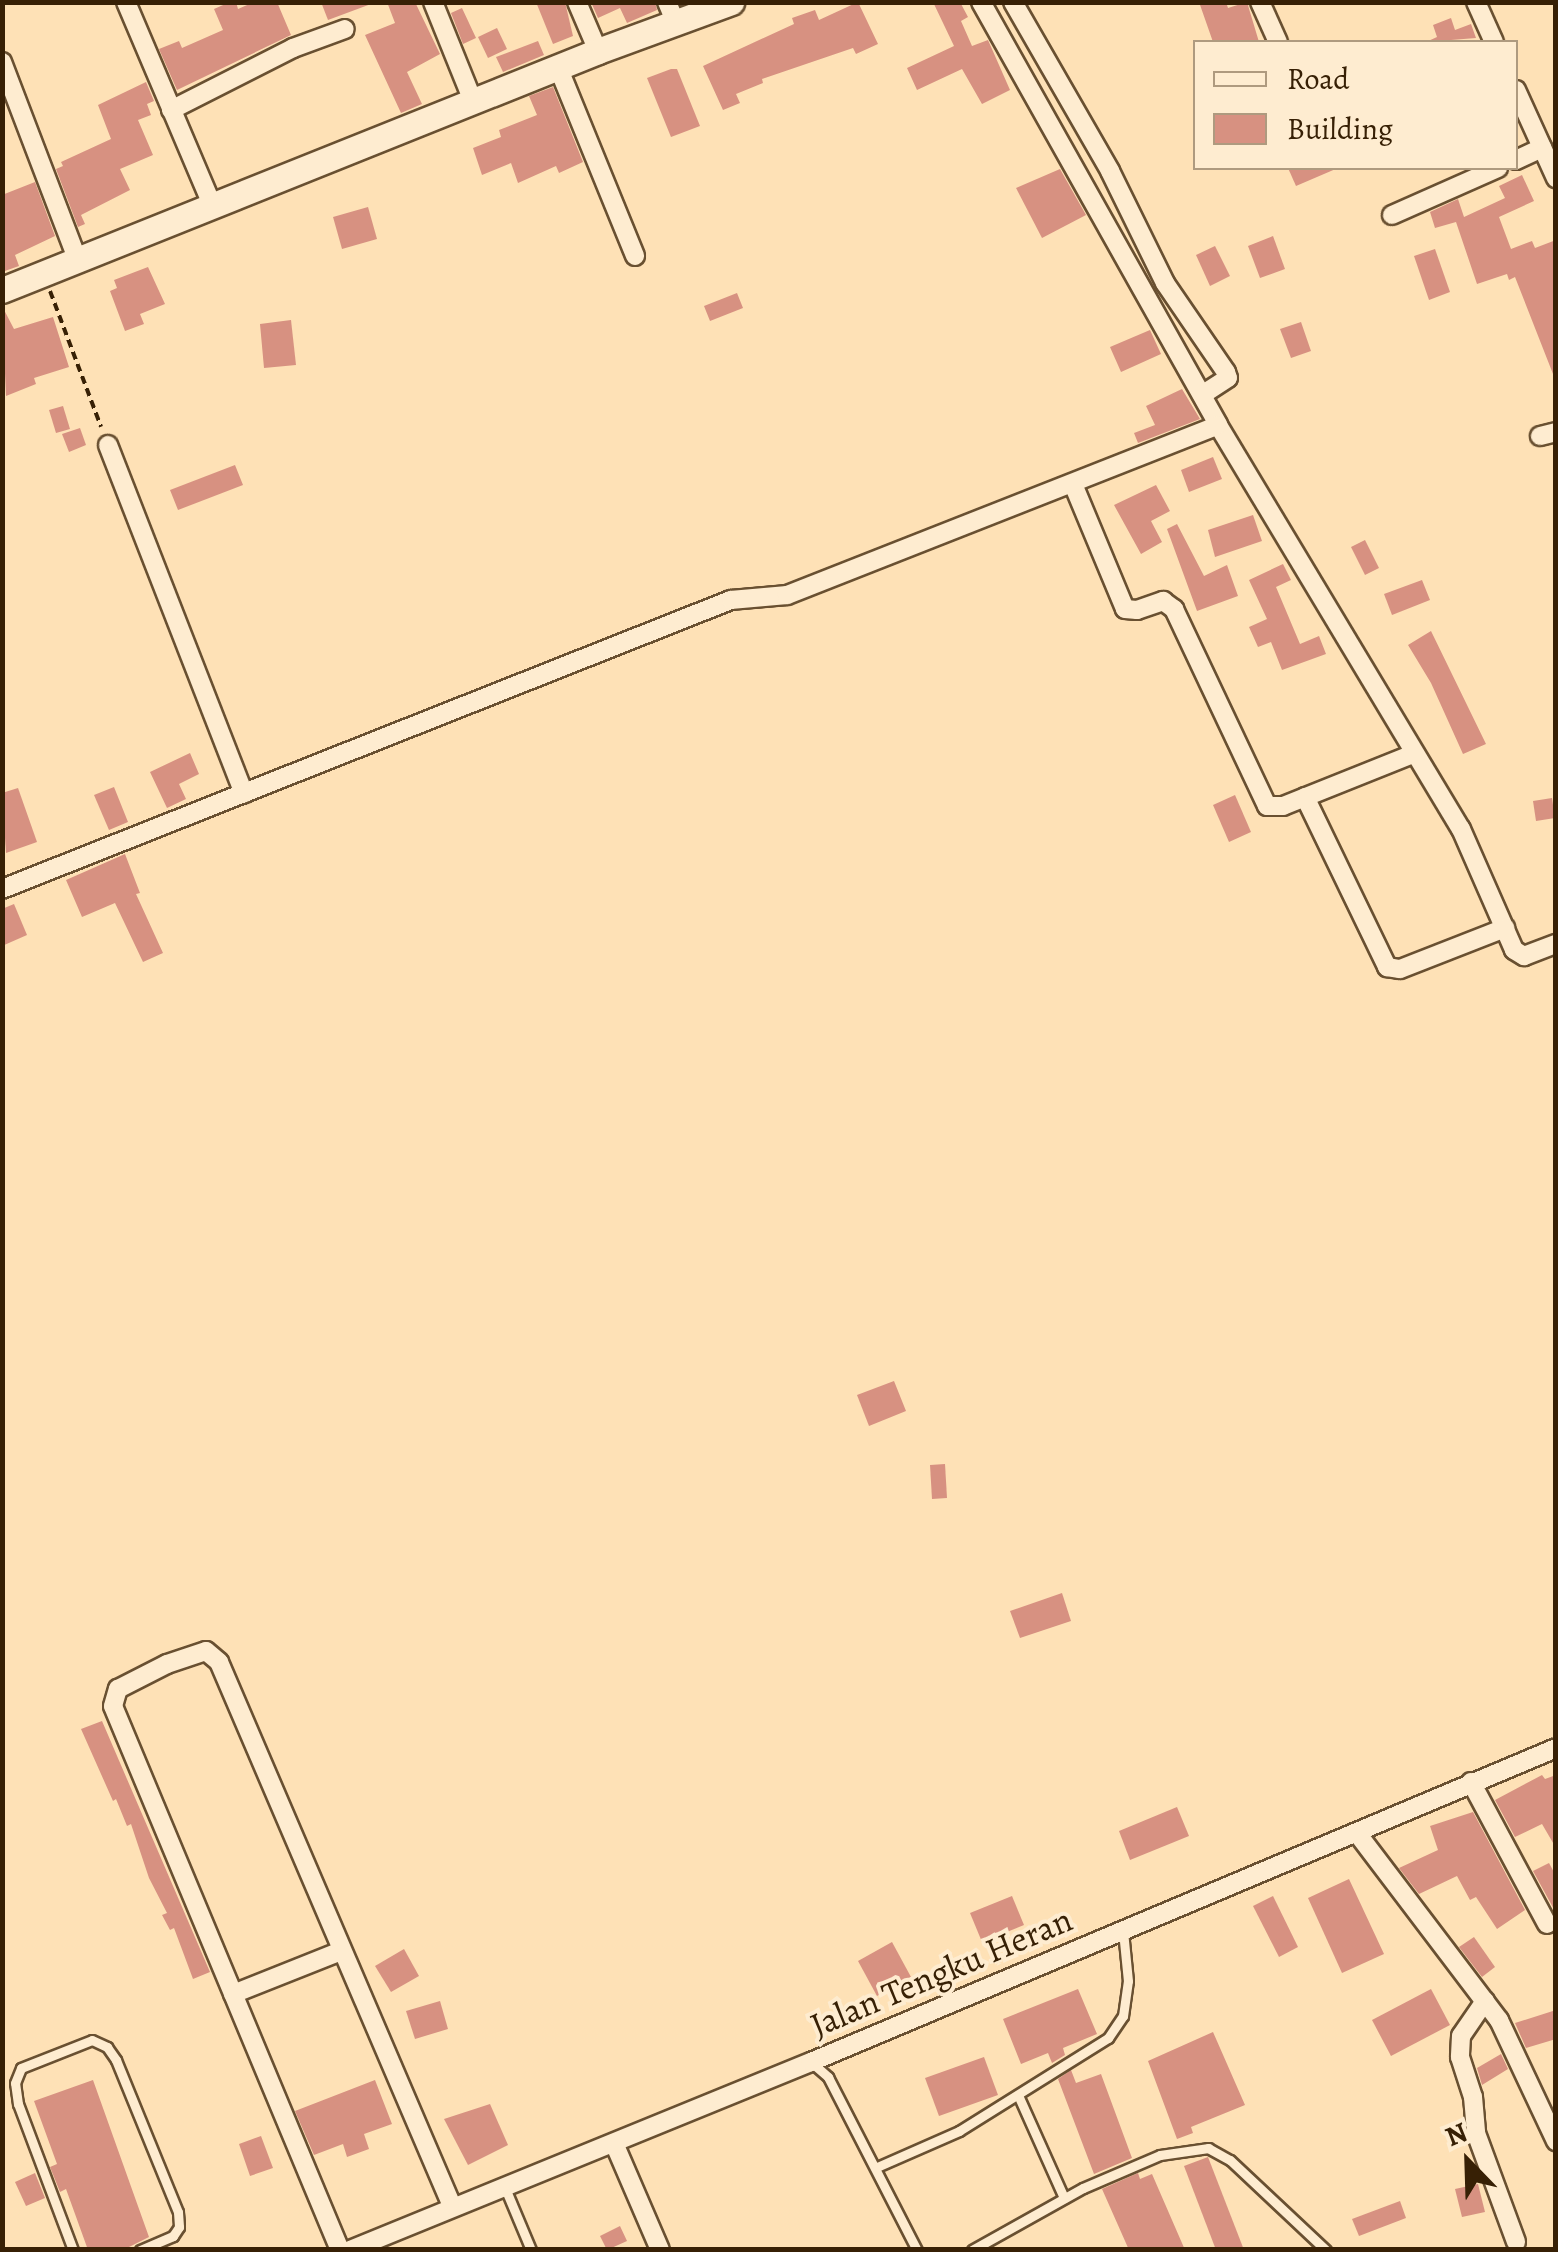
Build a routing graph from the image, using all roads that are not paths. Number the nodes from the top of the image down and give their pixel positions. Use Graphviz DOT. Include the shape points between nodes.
graph roads {
  1 [pos="126,2"];
  2 [pos="433,2"];
  3 [pos="577,2"];
  4 [pos="730,2"];
  5 [pos="982,2"];
  6 [pos="1013,2"];
  7 [pos="1260,2"];
  8 [pos="1476,2"];
  9 [pos="671,13"];
  10 [pos="344,29"];
  11 [pos="1277,40"];
  12 [pos="1493,40"];
  13 [pos="598,51"];
  14 [pos="2,62"];
  15 [pos="558,67"];
  16 [pos="1518,94"];
  17 [pos="473,100"];
  18 [pos="171,110"];
  19 [pos="1542,148"];
  20 [pos="1518,159"];
  21 [pos="1493,170"];
  22 [pos="1556,178"];
  23 [pos="212,206"];
  24 [pos="1392,215"];
  25 [pos="635,256"];
  26 [pos="78,261"];
  27 [pos="2,290"];
  28 [pos="1210,391"];
  29 [pos="1218,425"];
  30 [pos="108,445"];
  31 [pos="1073,484"];
  32 [pos="1413,754"];
  33 [pos="244,793"];
  34 [pos="1305,797"];
  35 [pos="2,889"];
  36 [pos="1505,928"];
  37 [pos="1556,944"];
  38 [pos="1556,1748"];
  39 [pos="1471,1782"];
  40 [pos="1358,1833"];
  41 [pos="1547,1924"];
  42 [pos="1123,1931"];
  43 [pos="341,1952"];
  44 [pos="233,1994"];
  45 [pos="1484,2002"];
  46 [pos="811,2062"];
  47 [pos="1018,2095"];
  48 [pos="1556,2140"];
  49 [pos="614,2143"];
  50 [pos="877,2166"];
  51 [pos="504,2186"];
  52 [pos="1064,2198"];
  53 [pos="452,2206"];
  54 [pos="1516,2242"];
  55 [pos="73,2250"];
  56 [pos="140,2250"];
  57 [pos="340,2250"];
  58 [pos="350,2250"];
  59 [pos="531,2250"];
  60 [pos="660,2250"];
  61 [pos="916,2250"];
  62 [pos="972,2250"];
  63 [pos="1326,2250"];
  1 -- 18 [label="street"];
  2 -- 17 [label="street"];
  3 -- 13 [label="street"];
  4 -- 9 [label="street"];
  5 -- 28 [label="street"];
  6 -- 28 [label="street" via="1165,283 1226,372 1228,378"];
  7 -- 11 [label="street"];
  8 -- 12 [label="street"];
  9 -- 13 [label="street"];
  10 -- 18 [label="street"];
  13 -- 15 [label="street"];
  14 -- 26 [label="street"];
  15 -- 17 [label="street"];
  15 -- 25 [label="street"];
  16 -- 19 [label="street"];
  17 -- 23 [label="street"];
  18 -- 23 [label="street"];
  19 -- 20 [label="street"];
  19 -- 22 [label="street"];
  21 -- 24 [label="street"];
  23 -- 26 [label="street"];
  26 -- 27 [label="street"];
  28 -- 29 [label="street"];
  29 -- 31 [label="street"];
  29 -- 32 [label="street"];
  30 -- 33 [label="street"];
  31 -- 33 [label="street" via="788,595 731,600"];
  31 -- 34 [label="street" via="1125,609 1163,600 1174,608 1267,806"];
  32 -- 34 [label="street"];
  32 -- 36 [label="street" via="1461,829"];
  33 -- 35 [label="street"];
  34 -- 36 [label="street" via="1387,967 1400,969"];
  36 -- 37 [label="street" via="1524,956"];
  38 -- 39 [label="street, Jalan Tengku Heran"];
  39 -- 40 [label="street, Jalan Tengku Heran"];
  39 -- 41 [label="street"];
  40 -- 42 [label="street, Jalan Tengku Heran"];
  40 -- 45 [label="street"];
  42 -- 46 [label="street, Jalan Tengku Heran"];
  42 -- 47 [label="lane" via="1123,2016 1108,2038"];
  43 -- 44 [label="street"];
  43 -- 44 [label="street" via="220,1662 206,1652 167,1664 118,1690 113,1706"];
  43 -- 53 [label="street"];
  44 -- 57 [label="street"];
  45 -- 48 [label="street"];
  45 -- 54 [label="street" via="1462,2036 1460,2057 1476,2134"];
  46 -- 49 [label="street, Jalan Tengku Heran"];
  46 -- 50 [label="lane" via="828,2078"];
  47 -- 50 [label="lane" via="959,2131"];
  47 -- 52 [label="lane"];
  49 -- 51 [label="street, Jalan Tengku Heran"];
  49 -- 60 [label="street"];
  50 -- 61 [label="lane"];
  51 -- 53 [label="street, Jalan Tengku Heran"];
  51 -- 59 [label="lane"];
  52 -- 62 [label="lane"];
  52 -- 63 [label="lane" via="1160,2155 1208,2148 1230,2160"];
  53 -- 58 [label="street, Jalan Tengku Heran"];
  55 -- 56 [label="lane" via="15,2082 21,2068 92,2040 108,2046 116,2060 178,2212 173,2236"];
}
